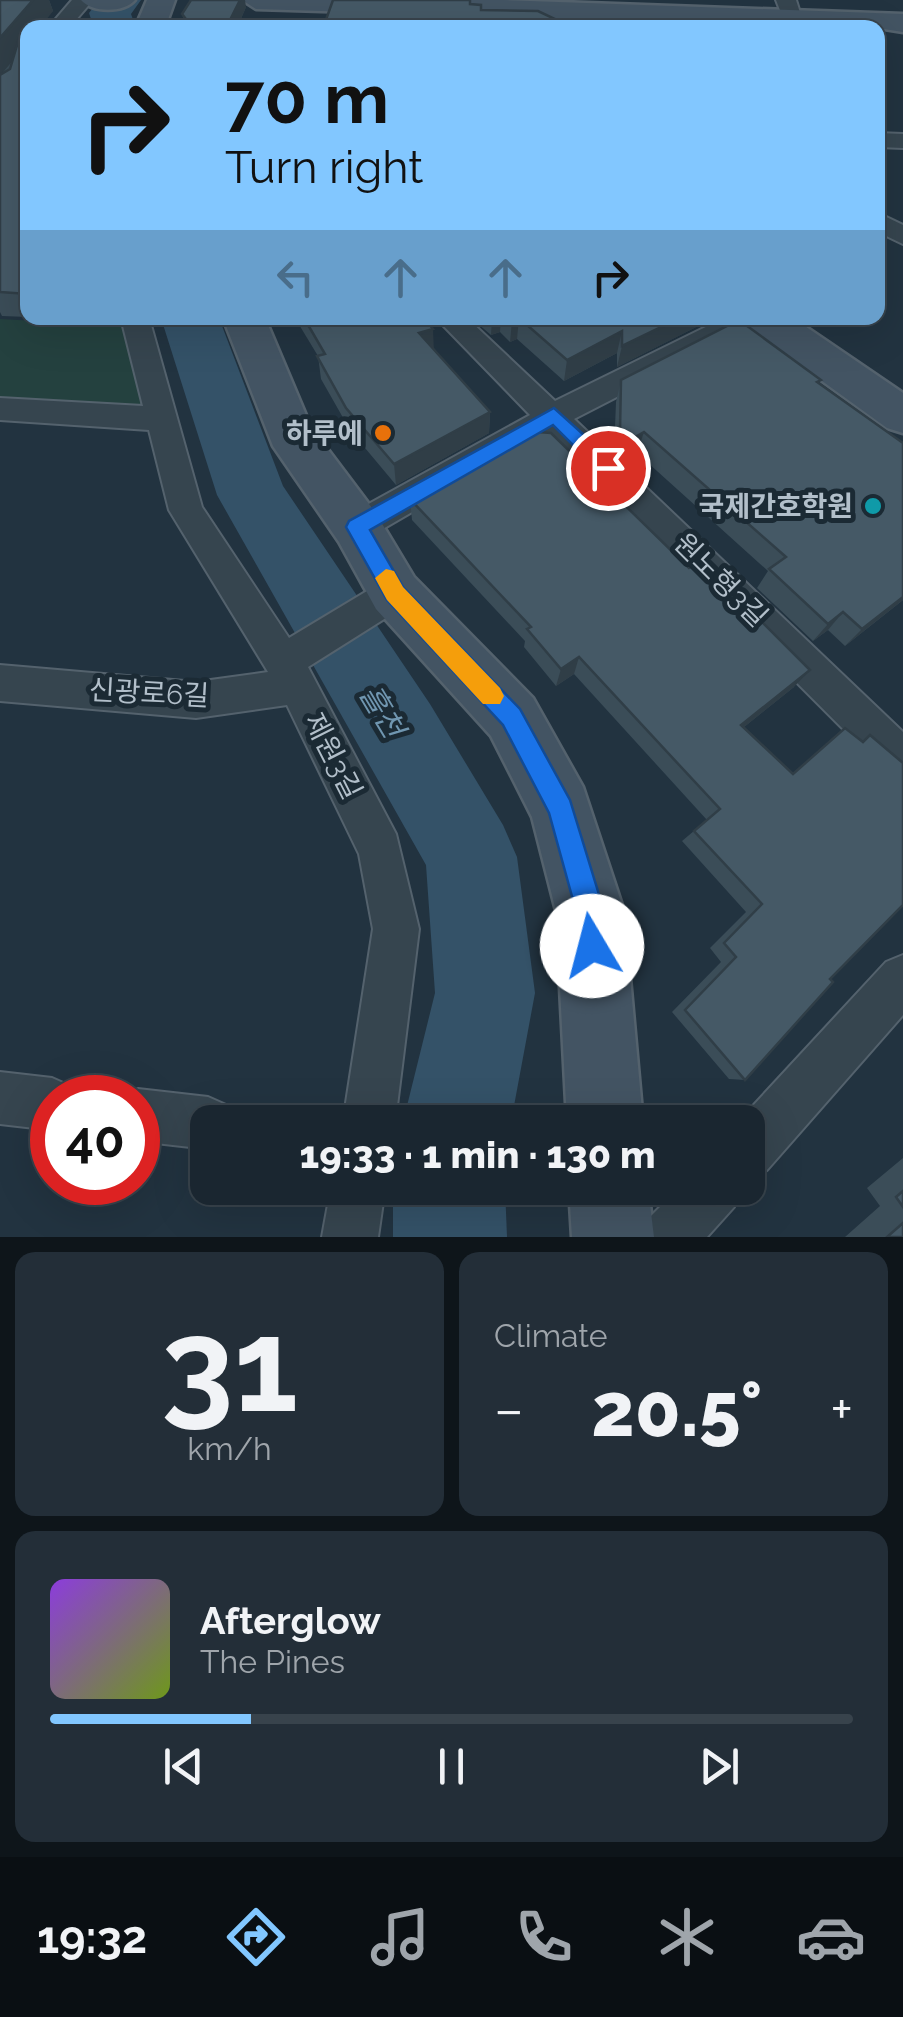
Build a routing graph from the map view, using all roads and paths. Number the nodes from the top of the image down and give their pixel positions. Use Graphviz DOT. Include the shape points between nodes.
graph roads {
  1 [pos="83,0"];
  2 [pos="95,0"];
  3 [pos="122,0"];
  4 [pos="256,0"];
  5 [pos="789,10"];
  6 [pos="593,13"];
  7 [pos="65,20"];
  8 [pos="877,20"];
  9 [pos="137,325"];
  10 [pos="247,325"];
  11 [pos="458,325"];
  12 [pos="733,325"];
  13 [pos="774,325"];
  14 [pos="0,409"];
  15 [pos="554,415"];
  16 [pos="903,416"];
  17 [pos="162,419"];
  18 [pos="357,527"];
  19 [pos="380,603"];
  20 [pos="295,671"];
  21 [pos="0,683"];
  22 [pos="903,760"];
  23 [pos="903,979"];
  24 [pos="0,1098"];
  25 [pos="30,1101"];
  26 [pos="371,1105"];
  27 [pos="603,1105"];
  28 [pos="160,1118"];
  29 [pos="190,1122"];
  30 [pos="765,1132"];
  31 [pos="355,1205"];
  32 [pos="610,1205"];
  33 [pos="699,1205"];
  34 [pos="350,1237"];
  35 [pos="612,1237"];
  36 [pos="670,1237"];
  1 -- 7 [label="street"];
  2 -- 3 [label="street"];
  4 -- 6 [label="street"];
  5 -- 6 [label="street"];
  5 -- 8 [label="street"];
  9 -- 17 [label="street, 제원3길"];
  10 -- 18 [label="street" via="290,434"];
  11 -- 15 [label="street, 원노형3길"];
  12 -- 15 [label="street"];
  13 -- 16 [label="street"];
  14 -- 17 [label="street"];
  15 -- 18 [label="street"];
  15 -- 22 [label="street, 원노형3길"];
  17 -- 20 [label="street, 제원3길" via="186,510"];
  18 -- 19 [label="street"];
  19 -- 20 [label="street"];
  19 -- 27 [label="street" via="512,717 561,809 590,911"];
  20 -- 21 [label="street, 신광로6길" via="196,700"];
  20 -- 26 [label="street, 제원3길" via="380,850 396,929"];
  23 -- 30 [label="street"];
  24 -- 25 [label="street"];
  28 -- 29 [label="street"];
  31 -- 34 [label="street"];
  32 -- 35 [label="street"];
  33 -- 36 [label="street"];
}
